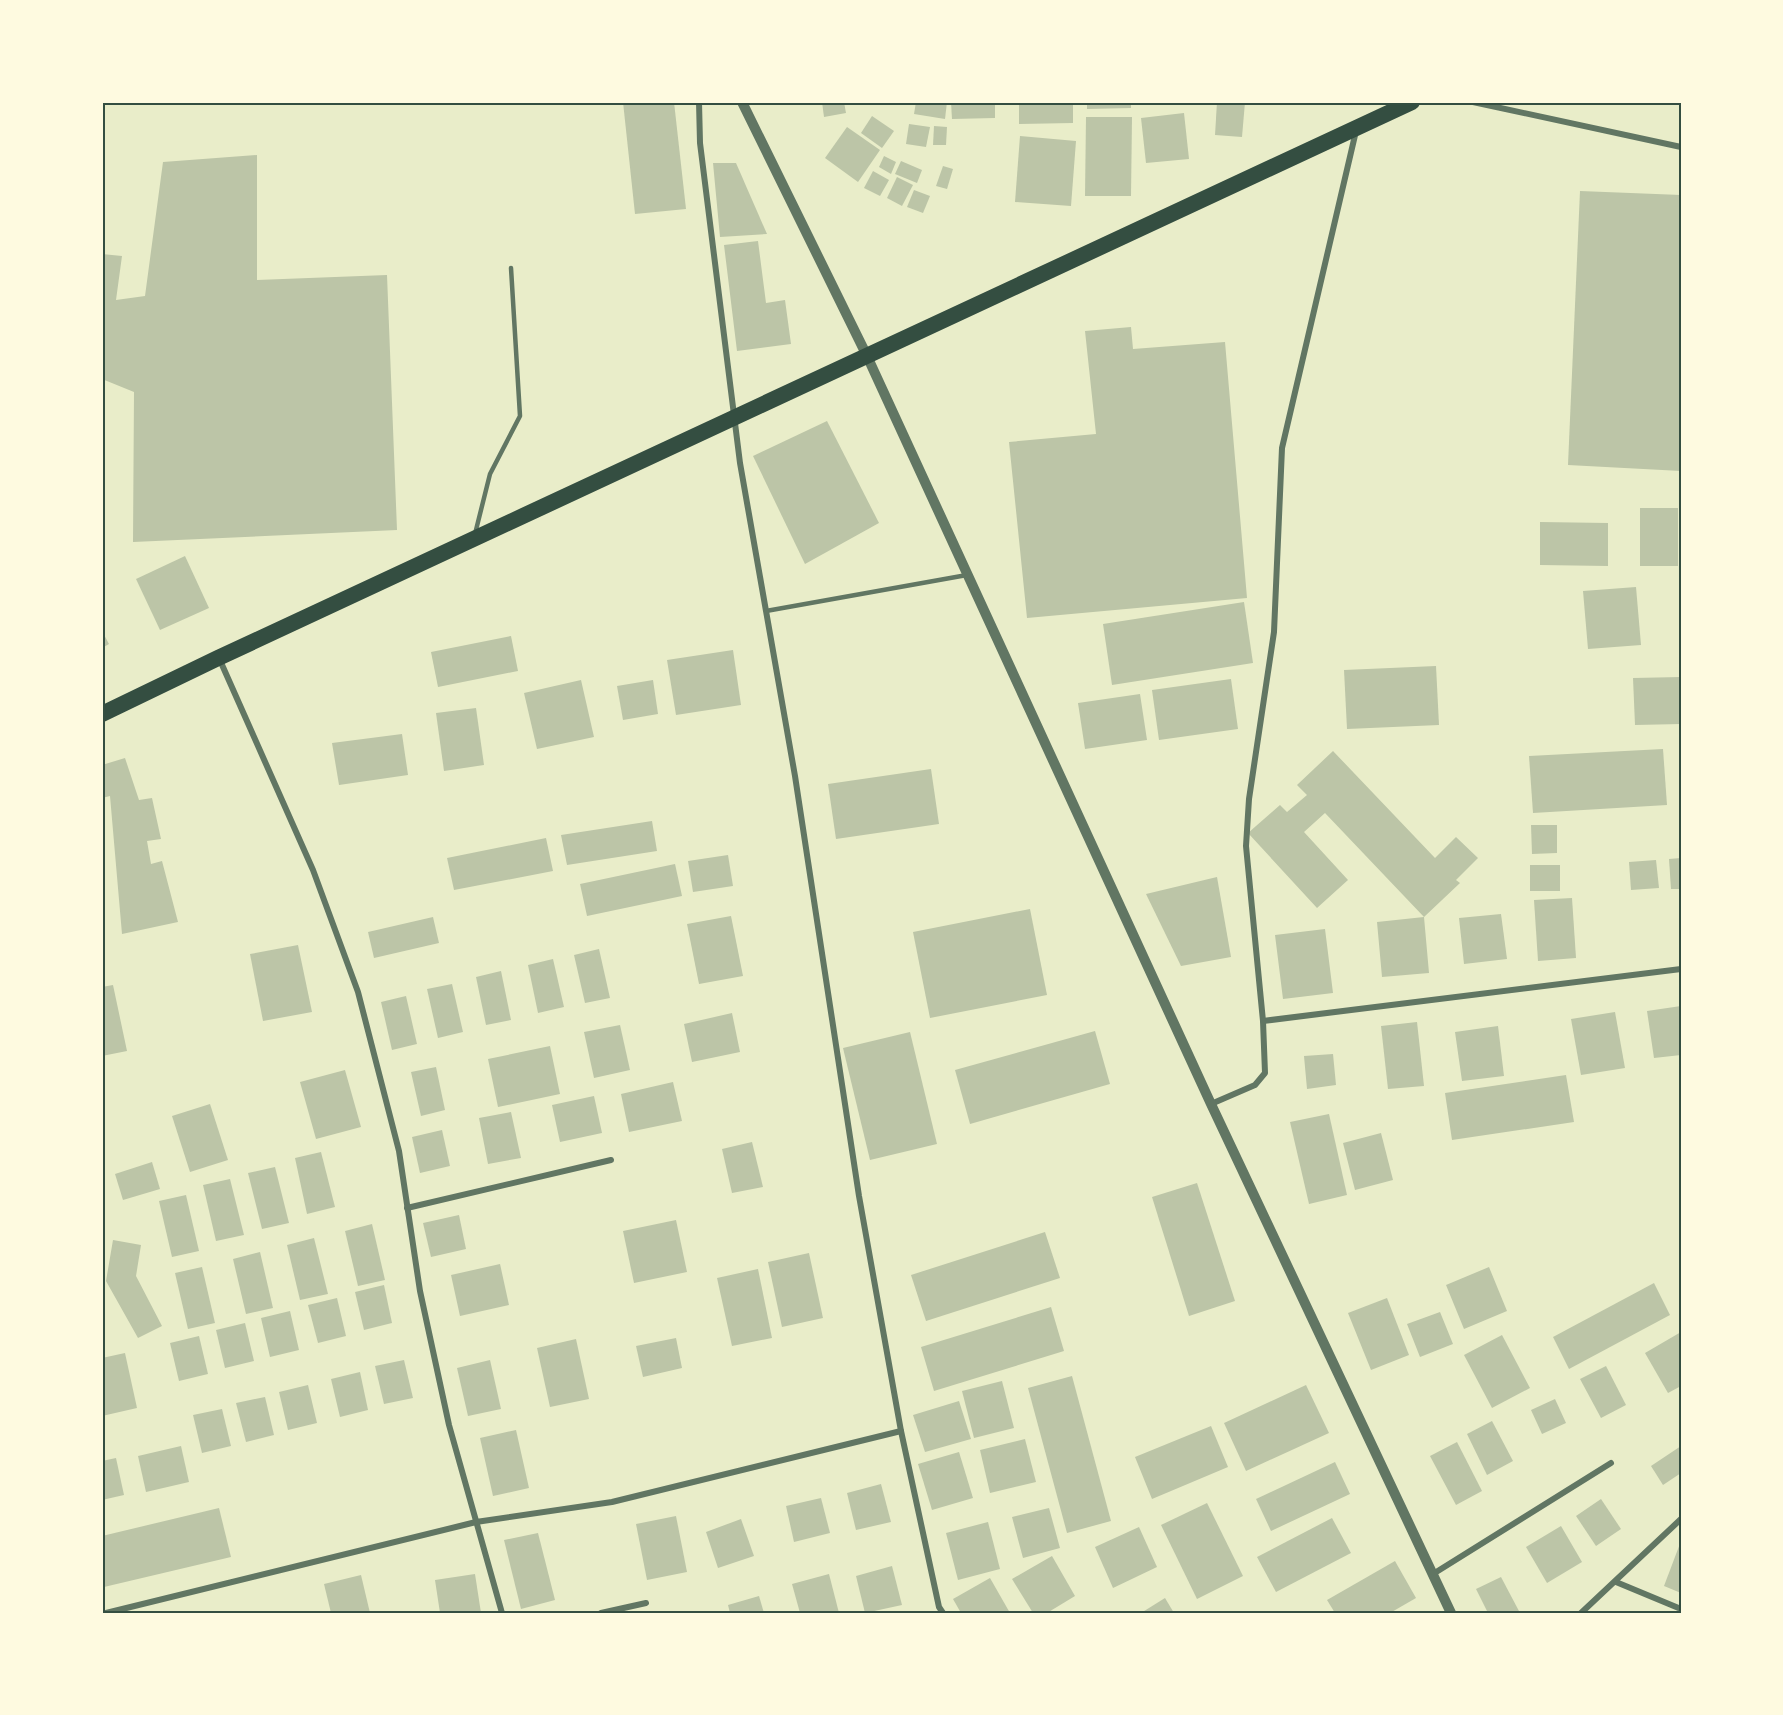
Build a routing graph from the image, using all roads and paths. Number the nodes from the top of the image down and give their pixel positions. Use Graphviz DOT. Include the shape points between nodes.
graph roads {
  1 [pos="699,102"];
  2 [pos="742,102"];
  3 [pos="1412,102"];
  4 [pos="1473,102"];
  5 [pos="1357,128"];
  6 [pos="1681,147"];
  7 [pos="512,268"];
  8 [pos="867,356"];
  9 [pos="734,419"];
  10 [pos="474,539"];
  11 [pos="967,575"];
  12 [pos="766,611"];
  13 [pos="218,658"];
  14 [pos="102,714"];
  15 [pos="1681,969"];
  16 [pos="1263,1021"];
  17 [pos="1211,1104"];
  18 [pos="612,1160"];
  19 [pos="407,1208"];
  20 [pos="901,1431"];
  21 [pos="1611,1463"];
  22 [pos="1681,1519"];
  23 [pos="476,1522"];
  24 [pos="1433,1574"];
  25 [pos="1616,1582"];
  26 [pos="646,1603"];
  27 [pos="1681,1609"];
  28 [pos="106,1613"];
  29 [pos="502,1613"];
  30 [pos="601,1613"];
  31 [pos="943,1613"];
  32 [pos="1452,1613"];
  33 [pos="1581,1613"];
  1 -- 9 [label="street" via="700,143"];
  2 -- 8 [label="street"];
  3 -- 5 [label="highway"];
  4 -- 6 [label="street"];
  5 -- 8 [label="highway"];
  5 -- 16 [label="street" via="1282,448 1274,632 1249,799 1246,846"];
  7 -- 10 [label="lane" via="520,416 490,474"];
  8 -- 9 [label="highway"];
  8 -- 11 [label="street"];
  9 -- 10 [label="highway"];
  9 -- 12 [label="street"];
  10 -- 13 [label="highway"];
  11 -- 12 [label="lane"];
  11 -- 17 [label="street"];
  12 -- 20 [label="street"];
  13 -- 14 [label="highway"];
  13 -- 19 [label="street" via="312,870 358,992 399,1151"];
  15 -- 16 [label="street"];
  16 -- 17 [label="street" via="1264,1073 1255,1085"];
  17 -- 24 [label="street"];
  18 -- 19 [label="street"];
  19 -- 23 [label="street" via="420,1291 449,1425"];
  20 -- 23 [label="street" via="612,1502"];
  20 -- 31 [label="street"];
  21 -- 24 [label="street"];
  22 -- 25 [label="street"];
  23 -- 28 [label="street"];
  23 -- 29 [label="street"];
  24 -- 32 [label="street"];
  25 -- 27 [label="street"];
  25 -- 33 [label="street"];
  26 -- 30 [label="street"];
}
